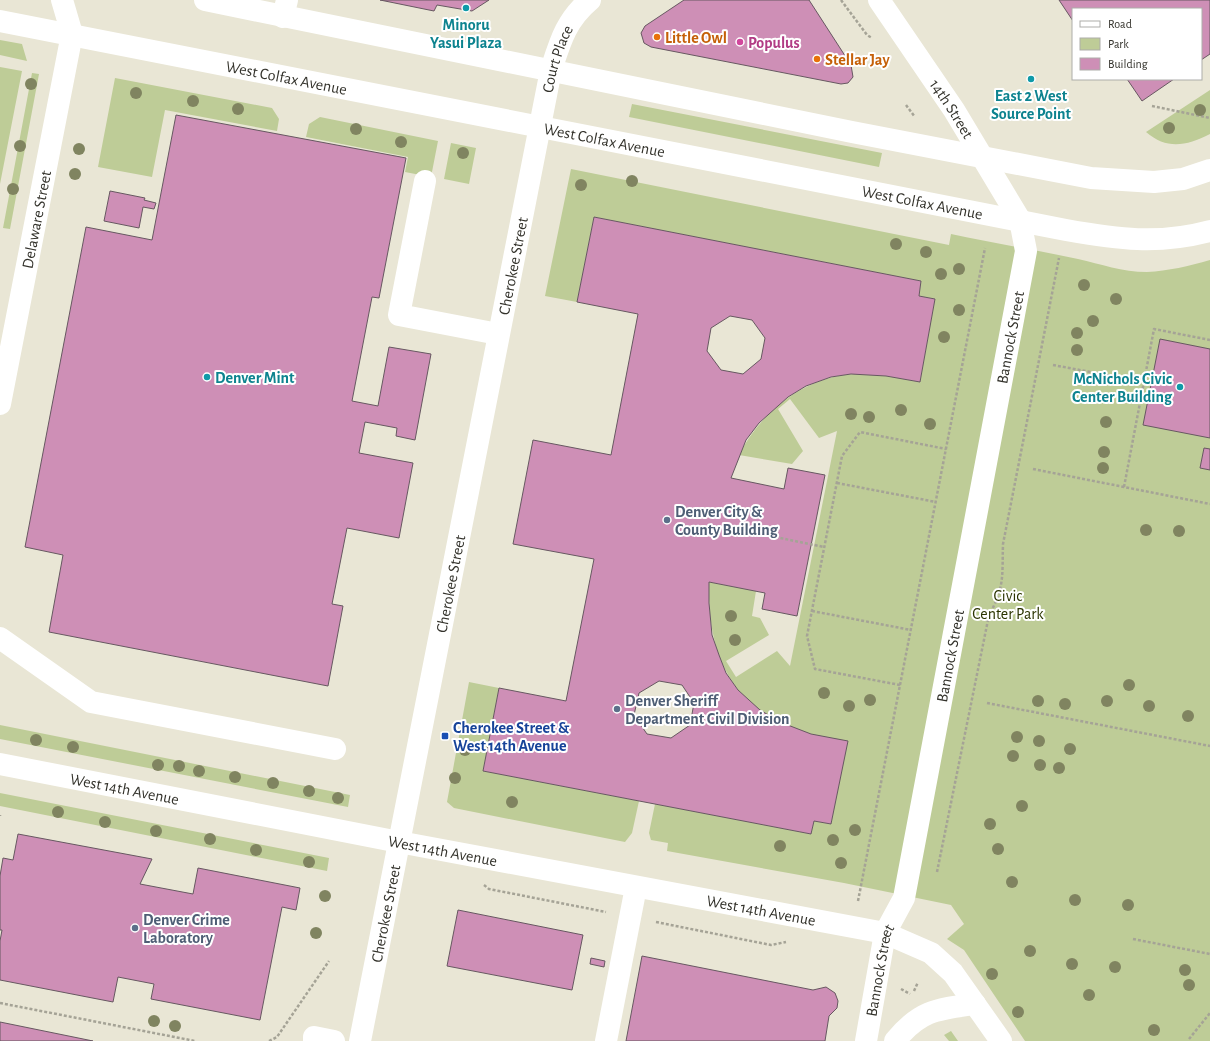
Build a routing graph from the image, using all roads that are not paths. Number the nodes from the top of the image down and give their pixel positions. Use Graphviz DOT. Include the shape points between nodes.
graph roads {
  1 [pos="62,0"];
  2 [pos="205,0"];
  3 [pos="590,0"];
  4 [pos="879,0"];
  5 [pos="285,8"];
  6 [pos="0,21"];
  7 [pos="72,34"];
  8 [pos="551,70"];
  9 [pos="539,126"];
  10 [pos="982,157"];
  11 [pos="1210,170"];
  12 [pos="425,181"];
  13 [pos="1020,220"];
  14 [pos="1210,231"];
  15 [pos="498,334"];
  16 [pos="0,404"];
  17 [pos="0,638"];
  18 [pos="335,749"];
  19 [pos="0,764"];
  20 [pos="399,842"];
  21 [pos="636,887"];
  22 [pos="885,933"];
  23 [pos="975,1004"];
  24 [pos="314,1041"];
  25 [pos="334,1041"];
  26 [pos="360,1041"];
  27 [pos="606,1041"];
  28 [pos="866,1041"];
  29 [pos="895,1041"];
  30 [pos="1001,1041"];
  1 -- 7 [label="main road"];
  2 -- 5 [label="main road"];
  3 -- 8 [label="main road, Court Place" via="574,13 566,27"];
  4 -- 10 [label="main road, 14th Street" via="954,110"];
  5 -- 8 [label="main road"];
  6 -- 7 [label="main road, West Colfax Avenue"];
  7 -- 9 [label="main road, West Colfax Avenue"];
  7 -- 16 [label="main road, Delaware Street"];
  8 -- 9 [label="main road, Court Place"];
  8 -- 10 [label="main road"];
  9 -- 13 [label="main road, West Colfax Avenue"];
  9 -- 15 [label="main road, Cherokee Street"];
  10 -- 11 [label="main road" via="1091,178 1139,182 1166,182"];
  10 -- 13 [label="main road, 14th Street"];
  12 -- 15 [label="main road" via="399,315"];
  13 -- 14 [label="main road, West Colfax Avenue" via="1135,240 1174,239"];
  13 -- 22 [label="main road, Bannock Street" via="1026,251 911,864 904,898"];
  15 -- 20 [label="main road, Cherokee Street"];
  17 -- 18 [label="main road" via="91,702"];
  19 -- 20 [label="main road, West 14th Avenue"];
  20 -- 21 [label="main road, West 14th Avenue"];
  20 -- 26 [label="main road, Cherokee Street"];
  21 -- 22 [label="main road, West 14th Avenue"];
  21 -- 27 [label="main road"];
  22 -- 23 [label="main road, West 14th Avenue" via="931,953 953,973"];
  22 -- 28 [label="main road, Bannock Street"];
  23 -- 29 [label="main road" via="940,1009 923,1015 908,1025"];
  23 -- 30 [label="main road, West 14th Avenue"];
  24 -- 25 [label="main road" via="314,1037"];
}
